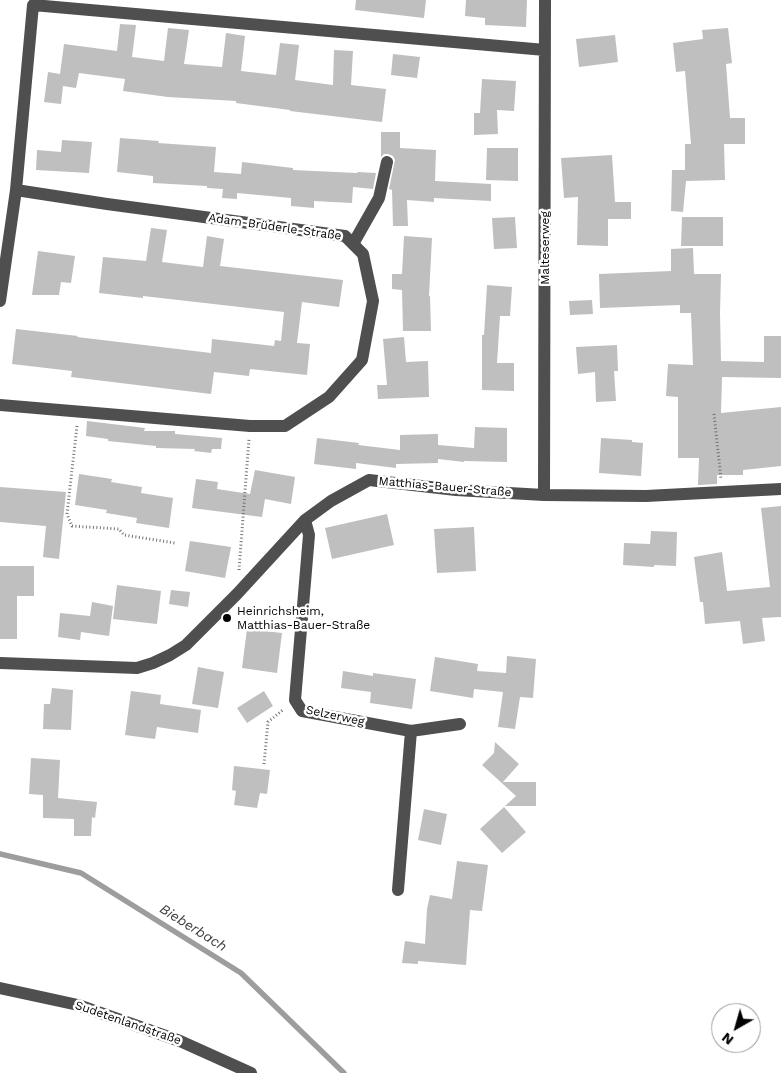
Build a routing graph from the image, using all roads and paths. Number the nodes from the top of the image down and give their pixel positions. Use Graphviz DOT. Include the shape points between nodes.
graph roads {
  1 [pos="545,0"];
  2 [pos="545,50"];
  3 [pos="387,162"];
  4 [pos="16,190"];
  5 [pos="354,244"];
  6 [pos="0,301"];
  7 [pos="0,405"];
  8 [pos="79,412"];
  9 [pos="714,414"];
  10 [pos="250,426"];
  11 [pos="781,489"];
  12 [pos="722,492"];
  13 [pos="544,495"];
  14 [pos="305,520"];
  15 [pos="175,543"];
  16 [pos="237,594"];
  17 [pos="0,663"];
  18 [pos="295,700"];
  19 [pos="460,724"];
  20 [pos="411,731"];
  21 [pos="264,764"];
  22 [pos="398,890"];
  23 [pos="0,988"];
  24 [pos="250,1073"];
  1 -- 2 [label="street, Malteserweg"];
  2 -- 4 [label="street" via="33,5"];
  2 -- 13 [label="street, Malteserweg"];
  3 -- 5 [label="street" via="379,198"];
  4 -- 5 [label="street, Adam-Brüderle-Straße" via="345,236"];
  4 -- 6 [label="street"];
  5 -- 10 [label="street, Adam-Brüderle-Straße" via="363,254 373,301 362,360 329,397 285,426"];
  7 -- 8 [label="street, Adam-Brüderle-Straße"];
  8 -- 10 [label="street, Adam-Brüderle-Straße"];
  8 -- 15 [label="path" via="67,514 72,526 119,529 124,535"];
  9 -- 12 [label="path"];
  10 -- 16 [label="path"];
  11 -- 12 [label="street, Matthias-Bauer-Straße"];
  12 -- 13 [label="street, Matthias-Bauer-Straße" via="646,496"];
  13 -- 14 [label="street, Matthias-Bauer-Straße" via="456,490 369,480"];
  14 -- 16 [label="street, Matthias-Bauer-Straße"];
  14 -- 18 [label="street, Selzerweg" via="309,535"];
  16 -- 17 [label="street, Matthias-Bauer-Straße" via="186,645 137,668"];
  18 -- 20 [label="street, Selzerweg" via="302,711"];
  18 -- 21 [label="path" via="268,722"];
  19 -- 20 [label="street, Selzerweg"];
  20 -- 22 [label="street"];
  23 -- 24 [label="street, Sudetenlandstraße" via="78,1005 180,1041"];
}
